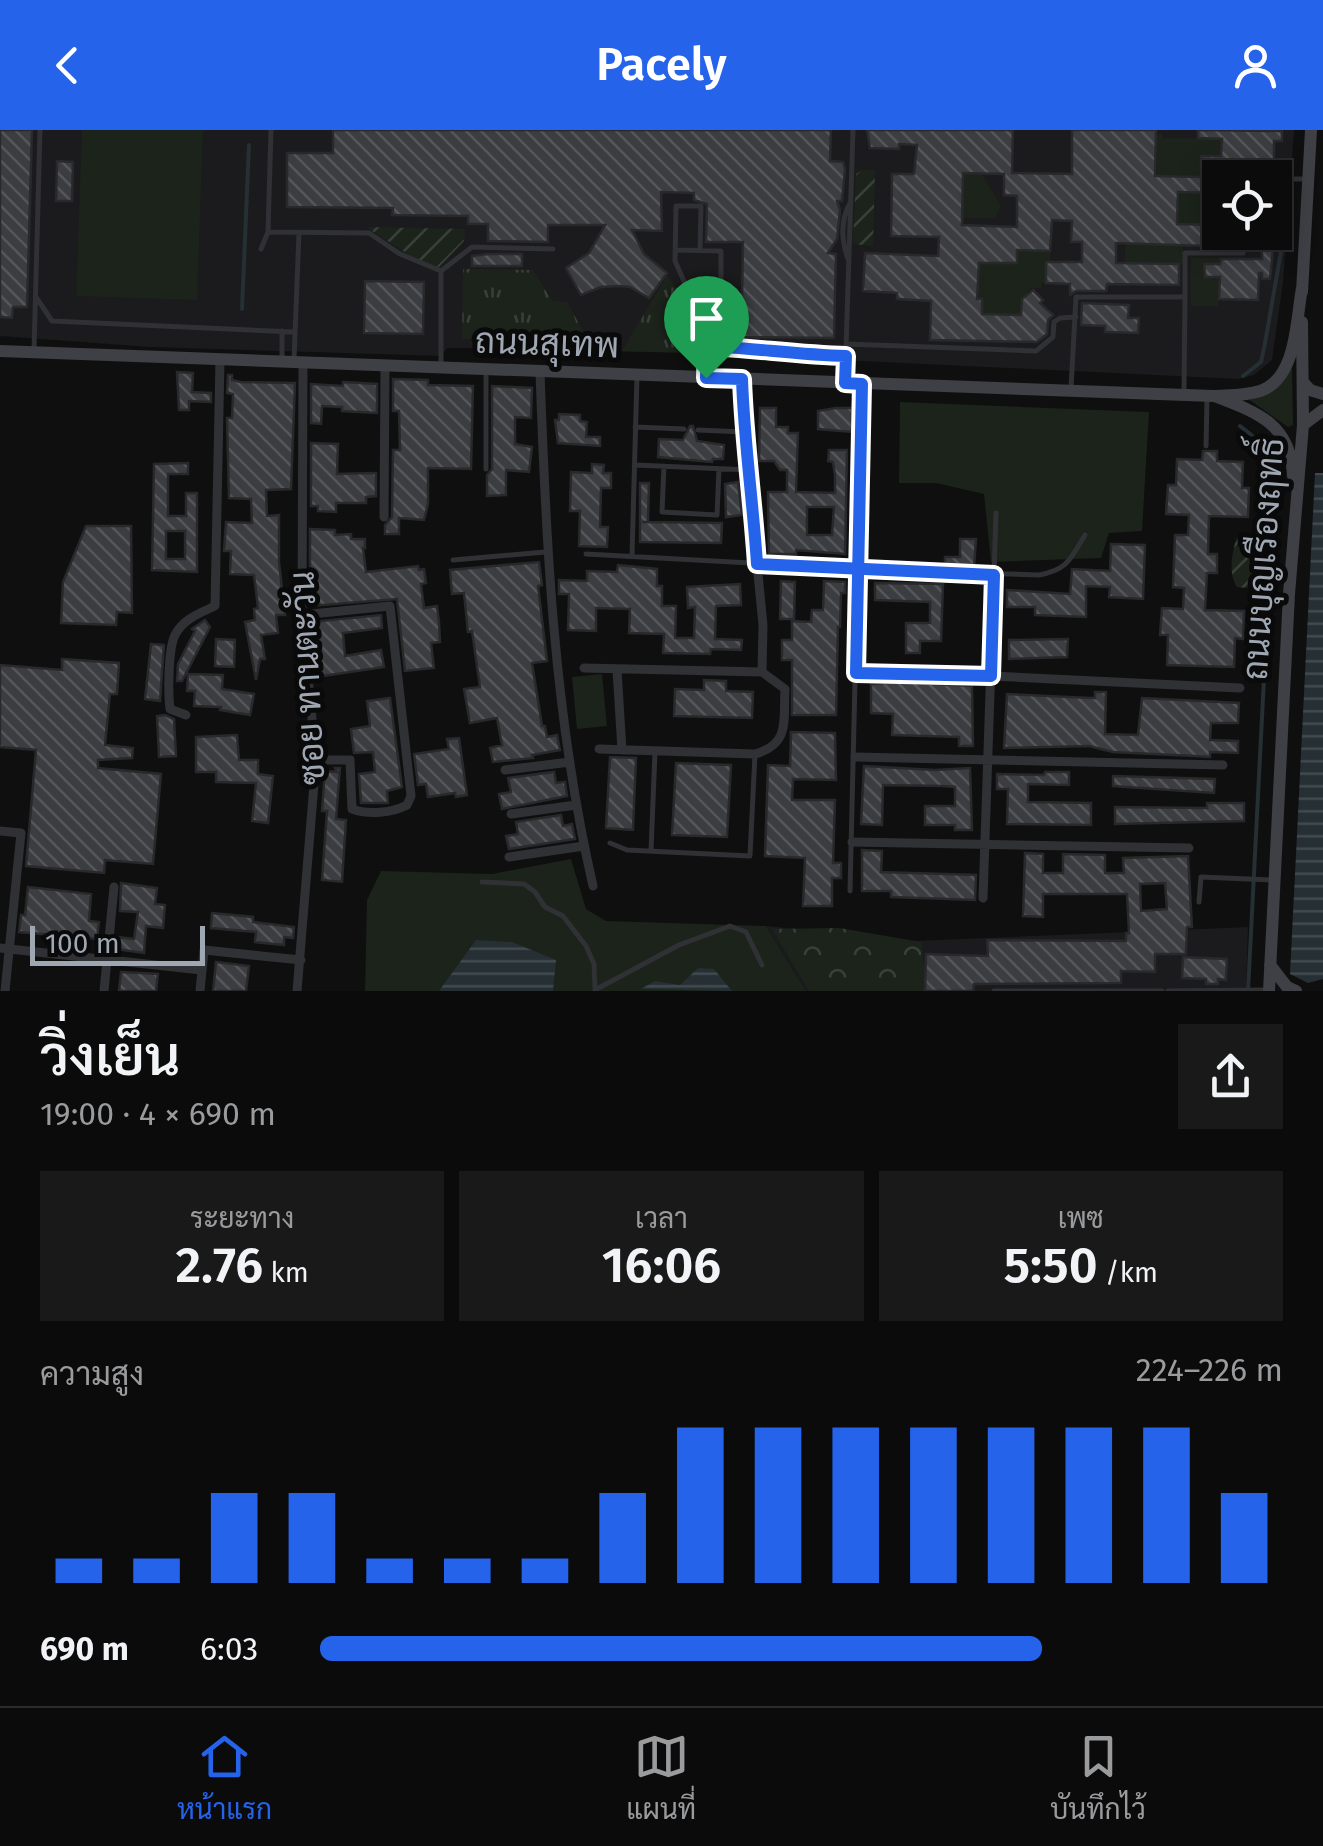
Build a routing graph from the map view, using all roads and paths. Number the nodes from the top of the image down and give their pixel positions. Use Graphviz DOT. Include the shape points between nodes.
graph roads {
  1 [pos="40,130"];
  2 [pos="271,130"];
  3 [pos="853,130"];
  4 [pos="1311,130"];
  5 [pos="1292,179"];
  6 [pos="1308,179"];
  7 [pos="268,232"];
  8 [pos="299,233"];
  9 [pos="262,249"];
  10 [pos="553,249"];
  11 [pos="675,250"];
  12 [pos="700,250"];
  13 [pos="1243,254"];
  14 [pos="441,271"];
  15 [pos="1302,288"];
  16 [pos="36,296"];
  17 [pos="1185,297"];
  18 [pos="1076,317"];
  19 [pos="282,331"];
  20 [pos="295,332"];
  21 [pos="707,332"];
  22 [pos="846,344"];
  23 [pos="707,346"];
  24 [pos="0,351"];
  25 [pos="34,352"];
  26 [pos="846,356"];
  27 [pos="220,360"];
  28 [pos="293,363"];
  29 [pos="386,367"];
  30 [pos="441,369"];
  31 [pos="486,370"];
  32 [pos="540,372"];
  33 [pos="637,376"];
  34 [pos="706,378"];
  35 [pos="742,379"];
  36 [pos="1303,382"];
  37 [pos="845,383"];
  38 [pos="862,384"];
  39 [pos="1071,391"];
  40 [pos="1184,394"];
  41 [pos="1323,394"];
  42 [pos="1210,395"];
  43 [pos="1323,410"];
  44 [pos="1302,425"];
  45 [pos="635,427"];
  46 [pos="684,429"];
  47 [pos="698,430"];
  48 [pos="744,432"];
  49 [pos="1206,446"];
  50 [pos="635,465"];
  51 [pos="664,466"];
  52 [pos="719,468"];
  53 [pos="486,469"];
  54 [pos="750,470"];
  55 [pos="1294,509"];
  56 [pos="996,514"];
  57 [pos="384,516"];
  58 [pos="1085,535"];
  59 [pos="546,552"];
  60 [pos="586,554"];
  61 [pos="632,556"];
  62 [pos="453,560"];
  63 [pos="757,564"];
  64 [pos="858,569"];
  65 [pos="994,575"];
  66 [pos="302,615"];
  67 [pos="584,668"];
  68 [pos="617,670"];
  69 [pos="762,672"];
  70 [pos="856,673"];
  71 [pos="991,676"];
  72 [pos="1240,688"];
  73 [pos="186,716"];
  74 [pos="599,749"];
  75 [pos="622,750"];
  76 [pos="655,752"];
  77 [pos="755,754"];
  78 [pos="855,758"];
  79 [pos="316,760"];
  80 [pos="987,760"];
  81 [pos="570,762"];
  82 [pos="1223,765"];
  83 [pos="505,770"];
  84 [pos="576,806"];
  85 [pos="511,814"];
  86 [pos="0,831"];
  87 [pos="852,842"];
  88 [pos="610,843"];
  89 [pos="985,844"];
  90 [pos="584,846"];
  91 [pos="1189,848"];
  92 [pos="651,851"];
  93 [pos="509,856"];
  94 [pos="1270,880"];
  95 [pos="482,882"];
  96 [pos="594,886"];
  97 [pos="114,887"];
  98 [pos="850,890"];
  99 [pos="983,898"];
  100 [pos="1200,902"];
  101 [pos="5,948"];
  102 [pos="108,958"];
  103 [pos="301,960"];
  104 [pos="762,965"];
  105 [pos="1270,965"];
  106 [pos="201,970"];
  107 [pos="595,990"];
  108 [pos="1242,990"];
  109 [pos="1254,990"];
  110 [pos="1269,990"];
  111 [pos="6,991"];
  112 [pos="104,991"];
  113 [pos="200,991"];
  114 [pos="297,991"];
  115 [pos="994,991"];
  116 [pos="1165,991"];
  117 [pos="1296,991"];
  1 -- 16 [label="lane"];
  2 -- 7 [label="lane"];
  3 -- 22 [label="lane" via="851,202 842,242 849,262"];
  4 -- 6 [label="main road, ถนนบุญเรืองฤทธิ์"];
  5 -- 6 [label="lane"];
  6 -- 15 [label="main road, ถนนบุญเรืองฤทธิ์"];
  7 -- 8 [label="lane"];
  7 -- 9 [label="lane"];
  8 -- 14 [label="lane" via="369,233"];
  8 -- 20 [label="lane"];
  10 -- 14 [label="lane" via="472,247"];
  11 -- 12 [label="lane"];
  11 -- 12 [label="lane" via="676,206 701,206"];
  11 -- 21 [label="lane"];
  12 -- 21 [label="lane" via="720,251 720,304"];
  13 -- 17 [label="lane" via="1185,253"];
  14 -- 30 [label="lane"];
  15 -- 36 [label="main road, ถนนบุญเรืองฤทธิ์"];
  15 -- 42 [label="main road, ถนนสุเทพ" via="1282,373 1264,390"];
  16 -- 19 [label="lane" via="52,321"];
  16 -- 25 [label="lane"];
  17 -- 18 [label="lane" via="1076,296"];
  17 -- 40 [label="lane"];
  18 -- 22 [label="lane" via="1054,322 1053,336 1036,351"];
  18 -- 39 [label="lane"];
  19 -- 20 [label="lane"];
  19 -- 28 [label="lane"];
  20 -- 28 [label="lane"];
  21 -- 23 [label="lane"];
  22 -- 26 [label="lane"];
  23 -- 26 [label="lane"];
  23 -- 34 [label="lane"];
  24 -- 25 [label="main road, ถนนสุเทพ"];
  25 -- 27 [label="main road, ถนนสุเทพ"];
  26 -- 37 [label="lane"];
  27 -- 28 [label="main road, ถนนสุเทพ"];
  27 -- 73 [label="street" via="215,606 174,635 172,655 170,709"];
  28 -- 29 [label="main road, ถนนสุเทพ"];
  28 -- 66 [label="street, ซอย ทานตะวัน"];
  29 -- 30 [label="main road, ถนนสุเทพ"];
  29 -- 57 [label="street"];
  30 -- 31 [label="main road, ถนนสุเทพ"];
  31 -- 32 [label="main road, ถนนสุเทพ"];
  31 -- 53 [label="lane"];
  32 -- 33 [label="main road, ถนนสุเทพ"];
  32 -- 59 [label="street"];
  33 -- 34 [label="main road, ถนนสุเทพ"];
  33 -- 45 [label="lane"];
  34 -- 35 [label="main road, ถนนสุเทพ"];
  35 -- 37 [label="main road, ถนนสุเทพ"];
  35 -- 48 [label="lane"];
  36 -- 41 [label="main road"];
  36 -- 44 [label="main road, ถนนบุญเรืองฤทธิ์"];
  37 -- 38 [label="main road, ถนนสุเทพ"];
  38 -- 39 [label="main road, ถนนสุเทพ"];
  38 -- 64 [label="lane"];
  39 -- 40 [label="main road, ถนนสุเทพ"];
  40 -- 42 [label="main road, ถนนสุเทพ"];
  42 -- 49 [label="lane"];
  42 -- 55 [label="main road, ถนนสุเทพ" via="1256,411 1282,436 1292,461"];
  43 -- 44 [label="main road"];
  44 -- 55 [label="main road, ถนนบุญเรืองฤทธิ์"];
  45 -- 46 [label="lane"];
  45 -- 50 [label="lane"];
  47 -- 48 [label="lane"];
  48 -- 54 [label="lane"];
  50 -- 51 [label="lane"];
  50 -- 61 [label="lane"];
  51 -- 52 [label="lane"];
  51 -- 52 [label="lane" via="662,512 717,515"];
  52 -- 54 [label="lane"];
  54 -- 63 [label="lane"];
  55 -- 94 [label="main road, ถนนบุญเรืองฤทธิ์"];
  56 -- 65 [label="lane"];
  58 -- 65 [label="lane" via="1057,572"];
  59 -- 62 [label="lane"];
  59 -- 81 [label="street"];
  60 -- 61 [label="lane"];
  61 -- 63 [label="lane"];
  63 -- 64 [label="lane"];
  63 -- 69 [label="street"];
  64 -- 65 [label="lane"];
  64 -- 70 [label="lane"];
  65 -- 71 [label="street"];
  66 -- 79 [label="street, ซอย ทานตะวัน"];
  66 -- 79 [label="street" via="390,606 411,796 397,810 361,812 352,808 350,760"];
  67 -- 68 [label="street"];
  68 -- 69 [label="street"];
  68 -- 75 [label="street"];
  69 -- 77 [label="street" via="785,689 782,734 771,750"];
  70 -- 71 [label="street"];
  70 -- 78 [label="lane"];
  71 -- 72 [label="street"];
  71 -- 80 [label="street"];
  74 -- 75 [label="street"];
  75 -- 76 [label="street"];
  76 -- 77 [label="street"];
  76 -- 92 [label="lane"];
  77 -- 92 [label="lane" via="750,856"];
  78 -- 80 [label="street"];
  78 -- 87 [label="lane"];
  79 -- 103 [label="street, ซอย ทานตะวัน"];
  80 -- 82 [label="street"];
  80 -- 89 [label="street"];
  81 -- 83 [label="street"];
  81 -- 84 [label="street"];
  84 -- 85 [label="street"];
  84 -- 90 [label="street"];
  86 -- 101 [label="street" via="21,834"];
  87 -- 89 [label="street"];
  87 -- 98 [label="lane"];
  88 -- 92 [label="lane"];
  89 -- 91 [label="street"];
  89 -- 99 [label="street"];
  90 -- 93 [label="street"];
  90 -- 96 [label="street"];
  94 -- 100 [label="lane" via="1201,877"];
  94 -- 105 [label="main road, ถนนบุญเรืองฤทธิ์"];
  95 -- 107 [label="lane" via="524,884 563,916 594,964"];
  97 -- 102 [label="street"];
  101 -- 102 [label="street"];
  101 -- 111 [label="street"];
  102 -- 106 [label="street"];
  102 -- 112 [label="street"];
  103 -- 106 [label="street" via="204,950"];
  103 -- 114 [label="street, ซอย ทานตะวัน"];
  104 -- 107 [label="lane" via="746,932 730,926"];
  105 -- 110 [label="main road, ถนนบุญเรืองฤทธิ์"];
  105 -- 117 [label="main road"];
  106 -- 113 [label="street"];
  108 -- 109 [label="lane"];
  108 -- 116 [label="lane"];
  109 -- 110 [label="lane"];
  115 -- 116 [label="lane"];
}
